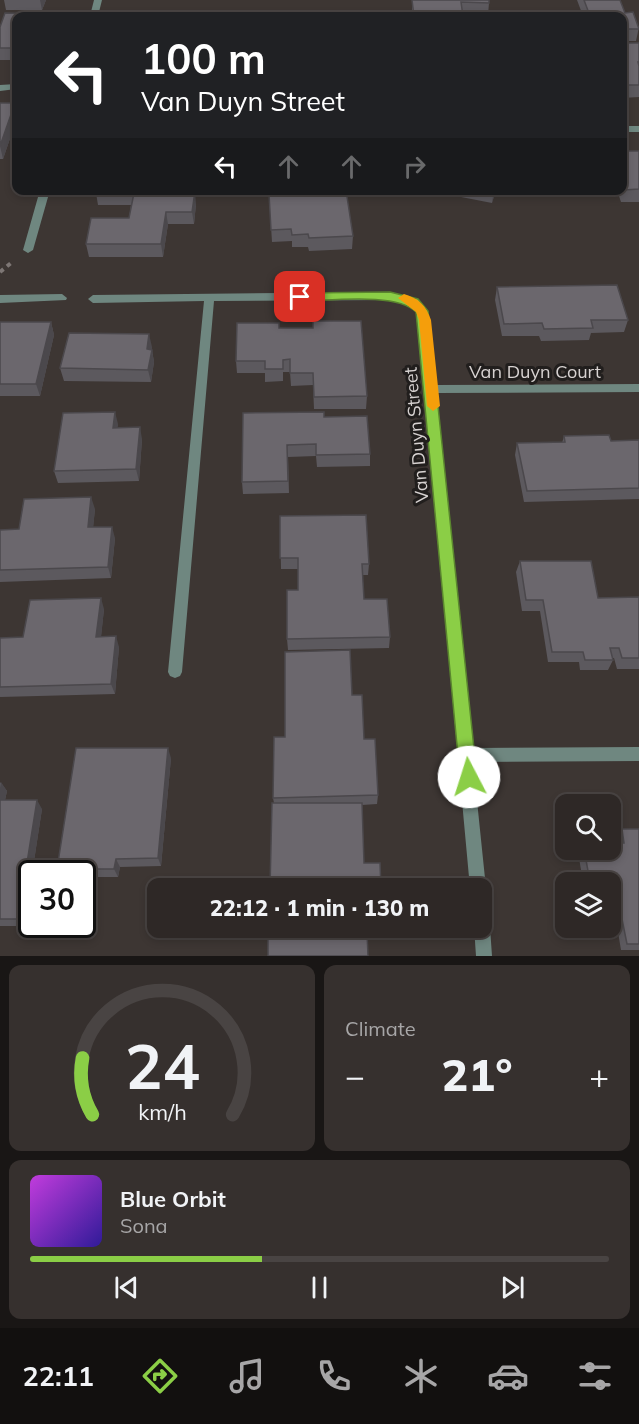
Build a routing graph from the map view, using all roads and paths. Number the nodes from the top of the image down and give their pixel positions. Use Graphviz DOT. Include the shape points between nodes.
graph roads {
  1 [pos="44,195"];
  2 [pos="28,250"];
  3 [pos="62,298"];
  4 [pos="209,298"];
  5 [pos="0,299"];
  6 [pos="93,299"];
  7 [pos="639,388"];
  8 [pos="431,389"];
  9 [pos="175,672"];
  10 [pos="639,754"];
  11 [pos="467,755"];
  12 [pos="477,878"];
  13 [pos="483,938"];
  14 [pos="484,956"];
  1 -- 2 [label="street"];
  3 -- 5 [label="street"];
  4 -- 6 [label="street, Van Duyn Street"];
  4 -- 8 [label="street, Van Duyn Street" via="404,298 414,302 425,320"];
  4 -- 9 [label="street"];
  7 -- 8 [label="street, Van Duyn Court"];
  8 -- 11 [label="street, Van Duyn Street"];
  10 -- 11 [label="street"];
  11 -- 12 [label="street, Van Duyn Street"];
  13 -- 14 [label="street"];
}
